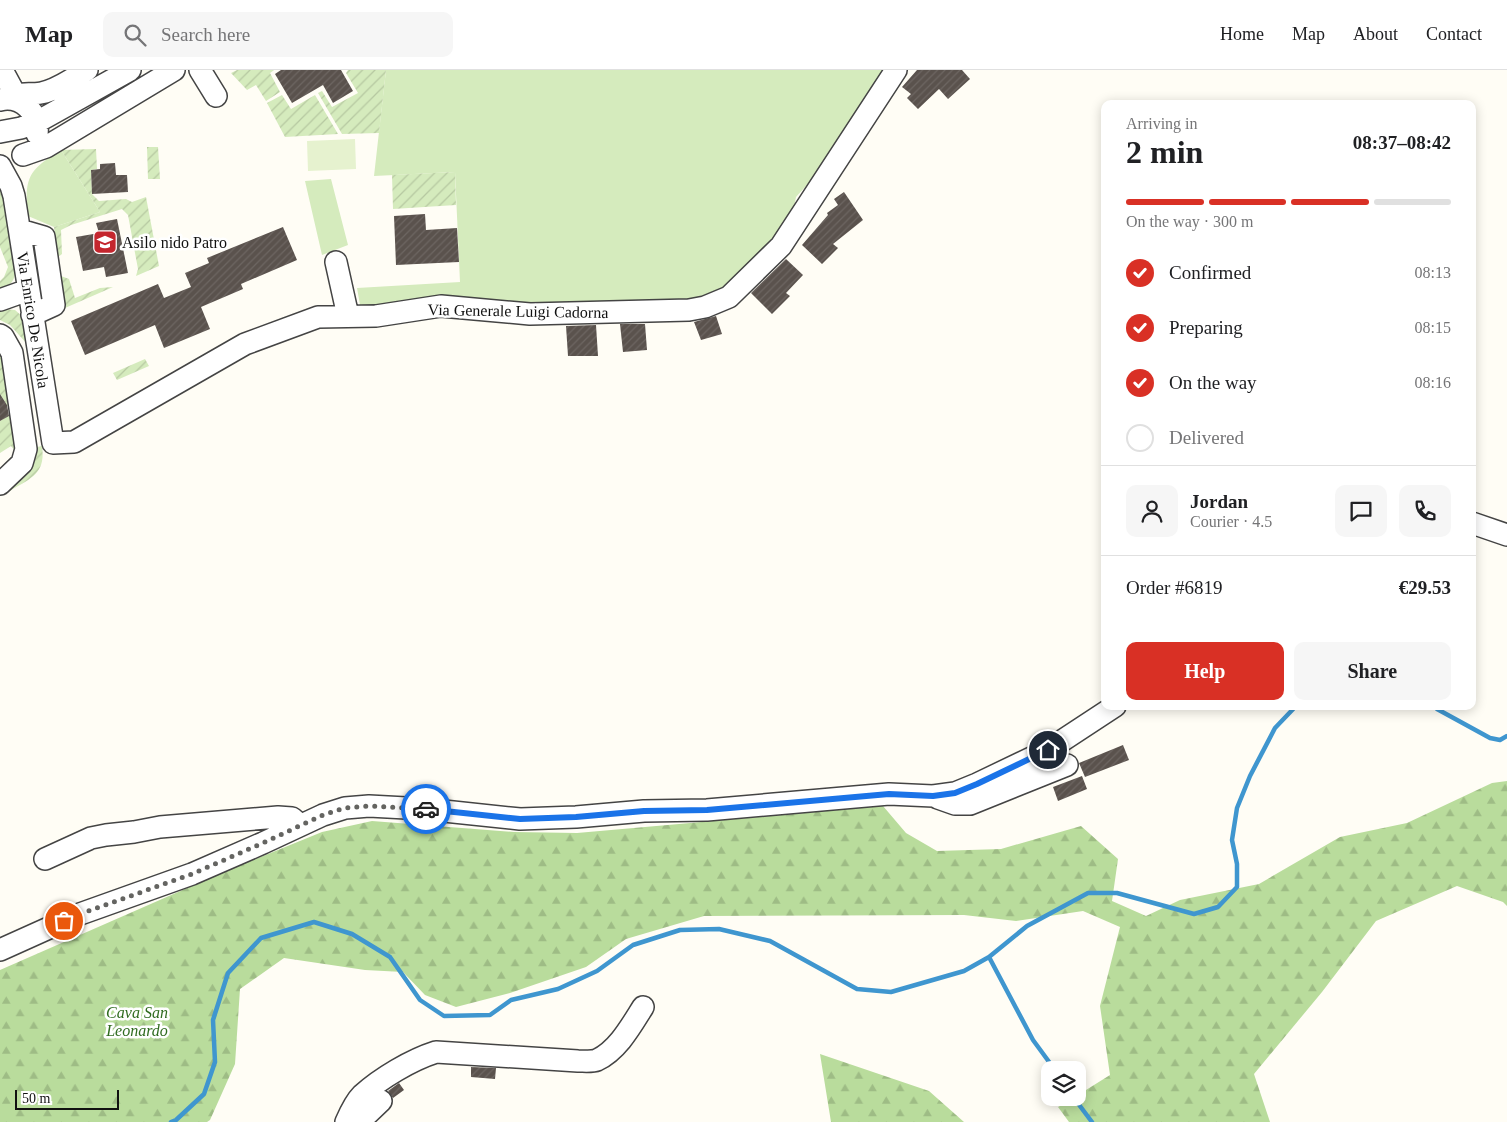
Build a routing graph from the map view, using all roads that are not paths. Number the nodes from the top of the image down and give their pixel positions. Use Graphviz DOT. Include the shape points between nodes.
graph roads {
  1 [pos="1,70"];
  2 [pos="87,70"];
  3 [pos="130,70"];
  4 [pos="174,70"];
  5 [pos="200,70"];
  6 [pos="896,70"];
  7 [pos="0,78"];
  8 [pos="216,96"];
  9 [pos="11,100"];
  10 [pos="37,122"];
  11 [pos="0,132"];
  12 [pos="28,151"];
  13 [pos="0,158"];
  14 [pos="0,166"];
  15 [pos="14,196"];
  16 [pos="20,230"];
  17 [pos="336,262"];
  18 [pos="28,290"];
  19 [pos="0,300"];
  20 [pos="32,315"];
  21 [pos="348,316"];
  22 [pos="0,335"];
  23 [pos="53,443"];
  24 [pos="0,484"];
  25 [pos="1476,524"];
  26 [pos="1507,535"];
  27 [pos="1109,710"];
  28 [pos="1067,765"];
  29 [pos="933,796"];
  30 [pos="300,825"];
  31 [pos="45,859"];
  32 [pos="0,950"];
  33 [pos="643,1007"];
  34 [pos="381,1101"];
  35 [pos="346,1122"];
  36 [pos="359,1122"];
  1 -- 7 [label="street"];
  1 -- 9 [label="street"];
  2 -- 9 [label="street" via="54,89"];
  3 -- 10 [label="street"];
  4 -- 12 [label="street" via="46,147"];
  5 -- 8 [label="street"];
  6 -- 21 [label="street, Via Generale Luigi Cadorna" via="781,246 729,297 689,310 530,314 441,306 376,316"];
  9 -- 10 [label="street" via="32,112"];
  10 -- 11 [label="street"];
  10 -- 12 [label="street" via="36,139"];
  12 -- 13 [label="street" via="15,158"];
  12 -- 15 [label="street"];
  14 -- 15 [label="street"];
  15 -- 16 [label="street, Via Enrico De Nicola"];
  16 -- 18 [label="street, Via Enrico De Nicola"];
  16 -- 20 [label="street" via="44,237 54,305"];
  17 -- 21 [label="street"];
  18 -- 19 [label="street"];
  18 -- 20 [label="street, Via Enrico De Nicola"];
  20 -- 23 [label="street, Via Enrico De Nicola"];
  21 -- 23 [label="street, Via Generale Luigi Cadorna" via="318,318 245,344 74,442"];
  22 -- 24 [label="street" via="12,353 26,450 22,463"];
  25 -- 26 [label="street"];
  27 -- 29 [label="street" via="1048,750 955,793"];
  28 -- 29 [label="street" via="970,804 955,804"];
  29 -- 30 [label="street" via="889,794 707,810 520,819 425,808 369,806 345,808"];
  30 -- 31 [label="street" via="292,818 278,817 160,827 91,838"];
  30 -- 32 [label="street" via="192,874 80,914"];
  33 -- 35 [label="street" via="627,1032 610,1051 596,1060 436,1052 420,1057 361,1096"];
  34 -- 36 [label="street"];
}
